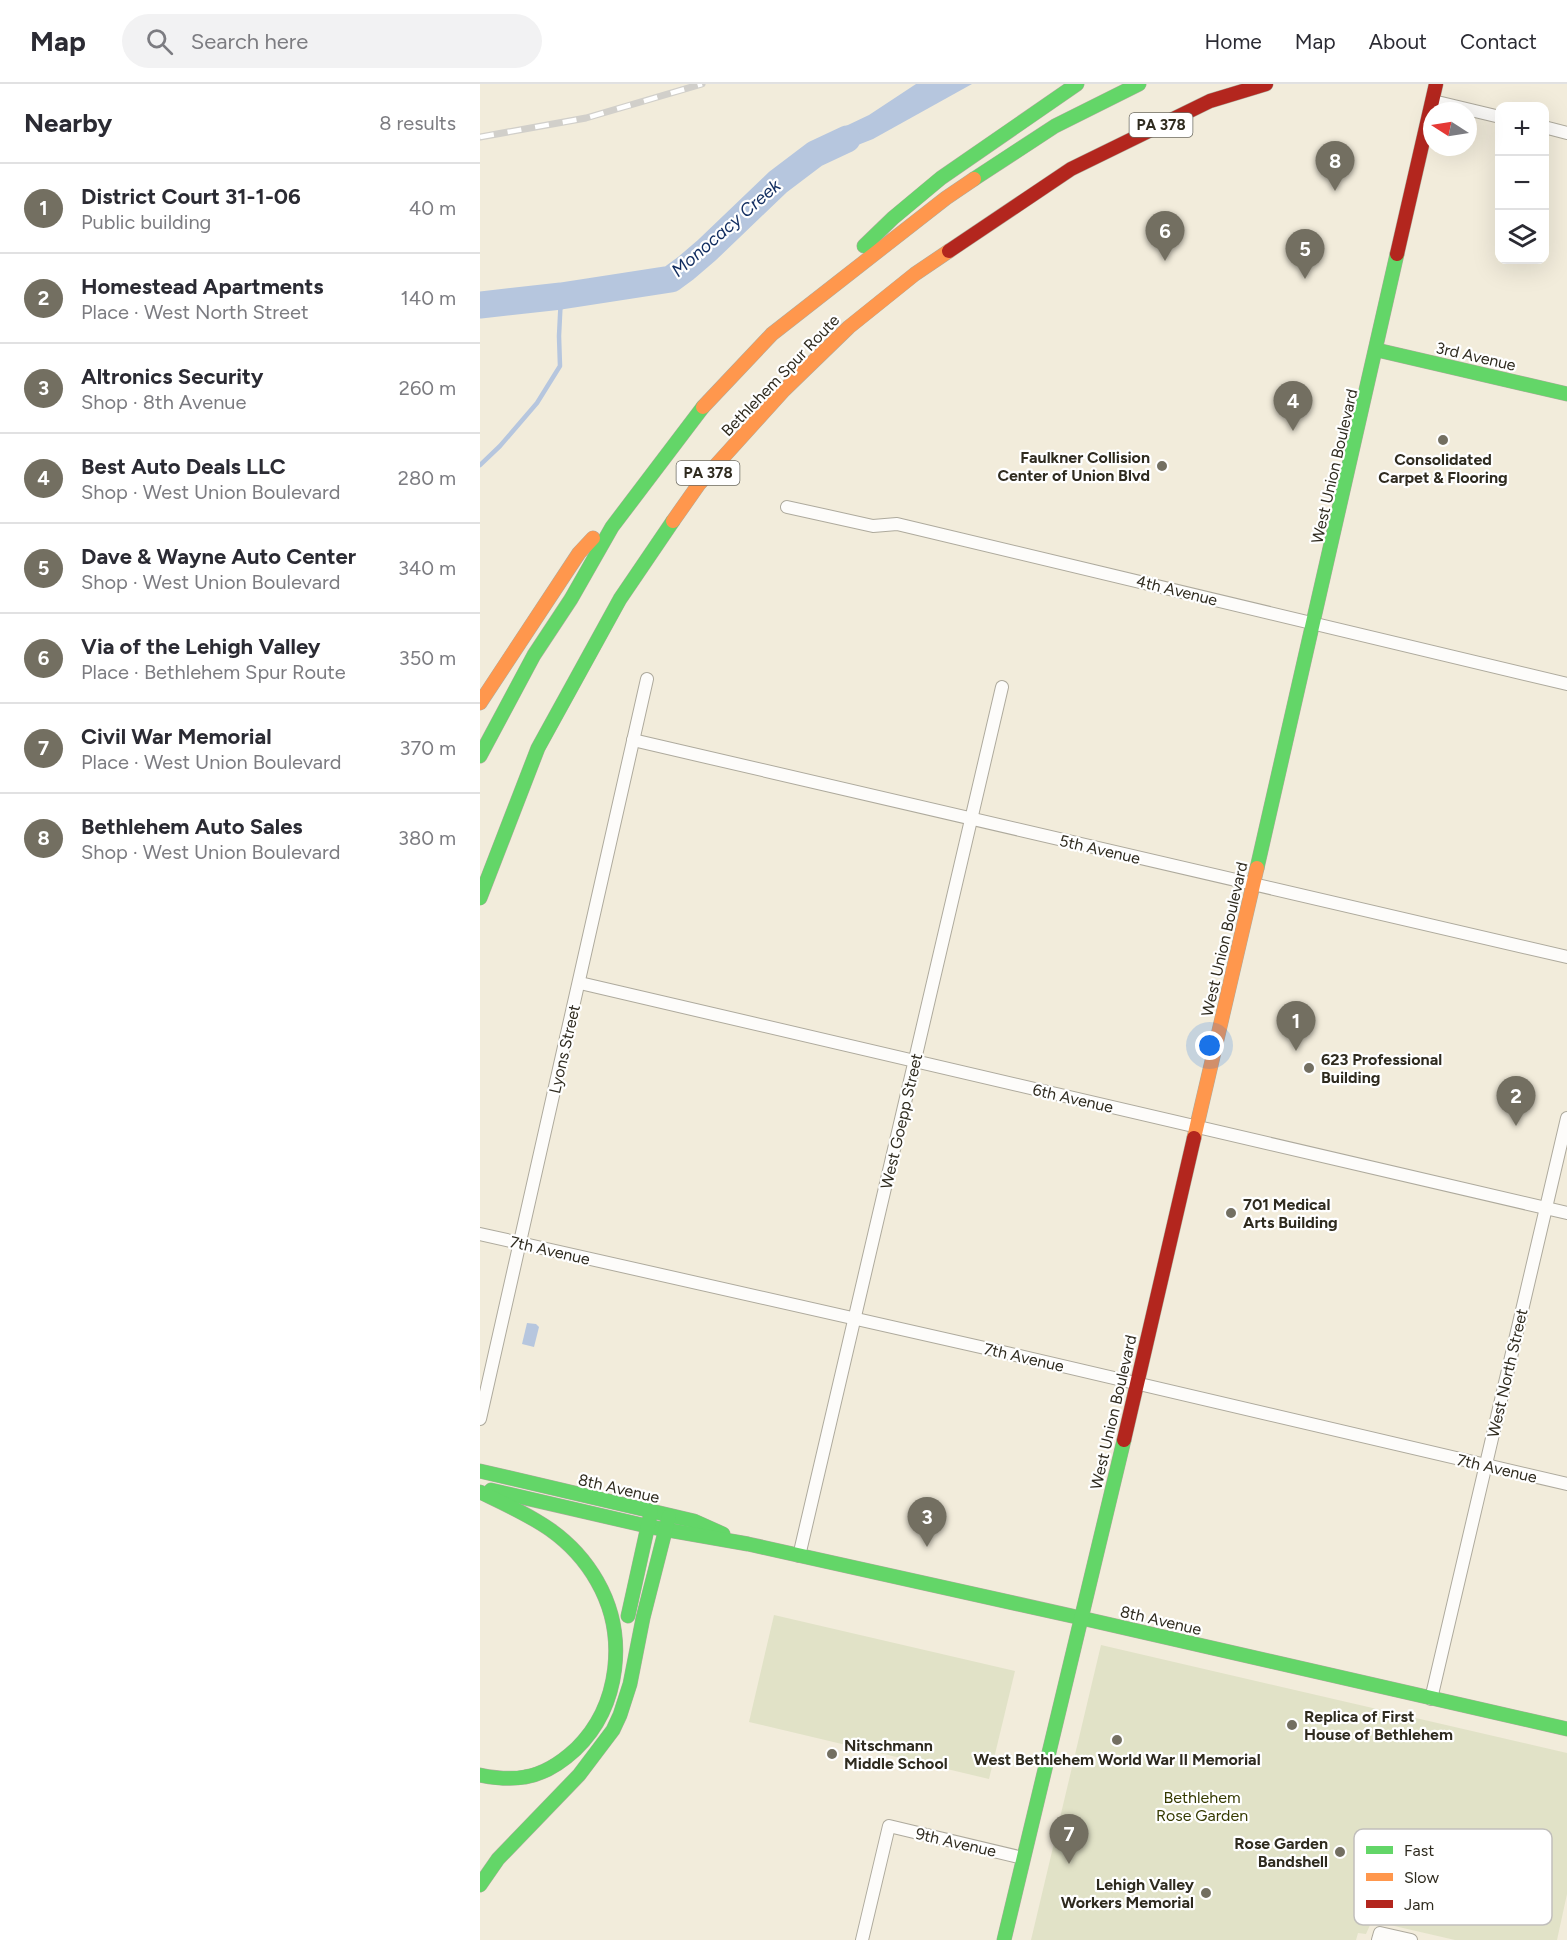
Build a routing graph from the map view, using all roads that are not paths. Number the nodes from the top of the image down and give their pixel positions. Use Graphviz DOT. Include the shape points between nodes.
graph roads {
  1 [pos="1077,84"];
  2 [pos="1139,84"];
  3 [pos="1266,84"];
  4 [pos="1277,84"];
  5 [pos="1436,84"];
  6 [pos="1244,91"];
  7 [pos="1433,101"];
  8 [pos="1495,116"];
  9 [pos="1549,128"];
  10 [pos="1567,133"];
  11 [pos="772,334"];
  12 [pos="1377,350"];
  13 [pos="1567,394"];
  14 [pos="675,441"];
  15 [pos="787,507"];
  16 [pos="1314,624"];
  17 [pos="647,680"];
  18 [pos="1567,684"];
  19 [pos="1002,687"];
  20 [pos="480,703"];
  21 [pos="633,740"];
  22 [pos="480,756"];
  23 [pos="971,819"];
  24 [pos="1254,884"];
  25 [pos="480,898"];
  26 [pos="1567,957"];
  27 [pos="580,983"];
  28 [pos="915,1062"];
  29 [pos="1567,1118"];
  30 [pos="1197,1127"];
  31 [pos="1545,1208"];
  32 [pos="1567,1213"];
  33 [pos="480,1234"];
  34 [pos="519,1243"];
  35 [pos="854,1319"];
  36 [pos="1137,1384"];
  37 [pos="480,1419"];
  38 [pos="1486,1466"];
  39 [pos="480,1471"];
  40 [pos="1567,1484"];
  41 [pos="480,1490"];
  42 [pos="651,1512"];
  43 [pos="667,1523"];
  44 [pos="647,1527"];
  45 [pos="799,1556"];
  46 [pos="1081,1618"];
  47 [pos="615,1676"];
  48 [pos="1431,1699"];
  49 [pos="1567,1729"];
  50 [pos="480,1775"];
  51 [pos="1023,1858"];
  52 [pos="480,1885"];
  53 [pos="1379,1936"];
  54 [pos="862,1940"];
  55 [pos="1004,1940"];
  56 [pos="1411,1940"];
  1 -- 11 [label="main road" via="941,178 893,218"];
  2 -- 11 [label="main road, Bethlehem Spur Route / PA 378" via="1054,126 946,198"];
  3 -- 6 [label="main road, Bethlehem Spur Route / PA 378"];
  4 -- 6 [label="main road"];
  5 -- 7 [label="main road, West Union Boulevard"];
  6 -- 25 [label="main road, Bethlehem Spur Route / PA 378" via="1210,101 1071,170 915,274 849,327 784,390 699,484 620,598 538,748"];
  7 -- 8 [label="street"];
  7 -- 12 [label="main road, West Union Boulevard"];
  9 -- 10 [label="street"];
  11 -- 14 [label="main road, Bethlehem Spur Route / PA 378"];
  12 -- 13 [label="main road, 3rd Avenue"];
  12 -- 16 [label="main road, West Union Boulevard"];
  14 -- 20 [label="main road" via="579,554"];
  14 -- 22 [label="main road, Bethlehem Spur Route / PA 378" via="612,527 534,655"];
  15 -- 16 [label="street, 4th Avenue" via="873,526 897,524"];
  16 -- 18 [label="street, 4th Avenue"];
  16 -- 24 [label="main road, West Union Boulevard"];
  17 -- 21 [label="street, Lyons Street"];
  19 -- 23 [label="street, West Goepp Street"];
  21 -- 23 [label="street, 5th Avenue"];
  21 -- 27 [label="street, Lyons Street"];
  23 -- 24 [label="street, 5th Avenue"];
  23 -- 28 [label="street, West Goepp Street"];
  24 -- 26 [label="street, 5th Avenue"];
  24 -- 30 [label="main road, West Union Boulevard"];
  27 -- 28 [label="street, 6th Avenue"];
  27 -- 34 [label="street, Lyons Street"];
  28 -- 30 [label="street, 6th Avenue"];
  28 -- 35 [label="street, West Goepp Street"];
  29 -- 31 [label="street, West North Street"];
  30 -- 31 [label="street, 6th Avenue"];
  30 -- 36 [label="main road, West Union Boulevard"];
  31 -- 32 [label="street, 6th Avenue"];
  31 -- 38 [label="street, West North Street"];
  33 -- 34 [label="street, 7th Avenue"];
  34 -- 35 [label="street, 7th Avenue"];
  34 -- 37 [label="street, Lyons Street"];
  35 -- 36 [label="street, 7th Avenue"];
  35 -- 45 [label="street, West Goepp Street"];
  36 -- 38 [label="street, 7th Avenue"];
  36 -- 46 [label="main road, West Union Boulevard"];
  38 -- 40 [label="street, 7th Avenue"];
  38 -- 48 [label="street, West North Street"];
  39 -- 42 [label="main road, 8th Avenue"];
  41 -- 44 [label="main road, 8th Avenue"];
  41 -- 47 [label="main road" via="542,1522 589,1568 612,1618"];
  42 -- 43 [label="main road, 8th Avenue"];
  42 -- 44 [label="main road"];
  43 -- 44 [label="main road, 8th Avenue"];
  43 -- 45 [label="main road, 8th Avenue" via="708,1540"];
  43 -- 52 [label="main road" via="629,1691 614,1730 564,1794 497,1859"];
  44 -- 47 [label="main road"];
  45 -- 46 [label="main road, 8th Avenue"];
  46 -- 48 [label="main road, 8th Avenue"];
  46 -- 51 [label="main road, West Union Boulevard"];
  47 -- 50 [label="main road" via="596,1725 561,1762 519,1779"];
  48 -- 49 [label="main road, 8th Avenue"];
  51 -- 54 [label="street, 9th Avenue" via="889,1826"];
  51 -- 55 [label="main road, West Union Boulevard"];
  53 -- 56 [label="street"];
}
